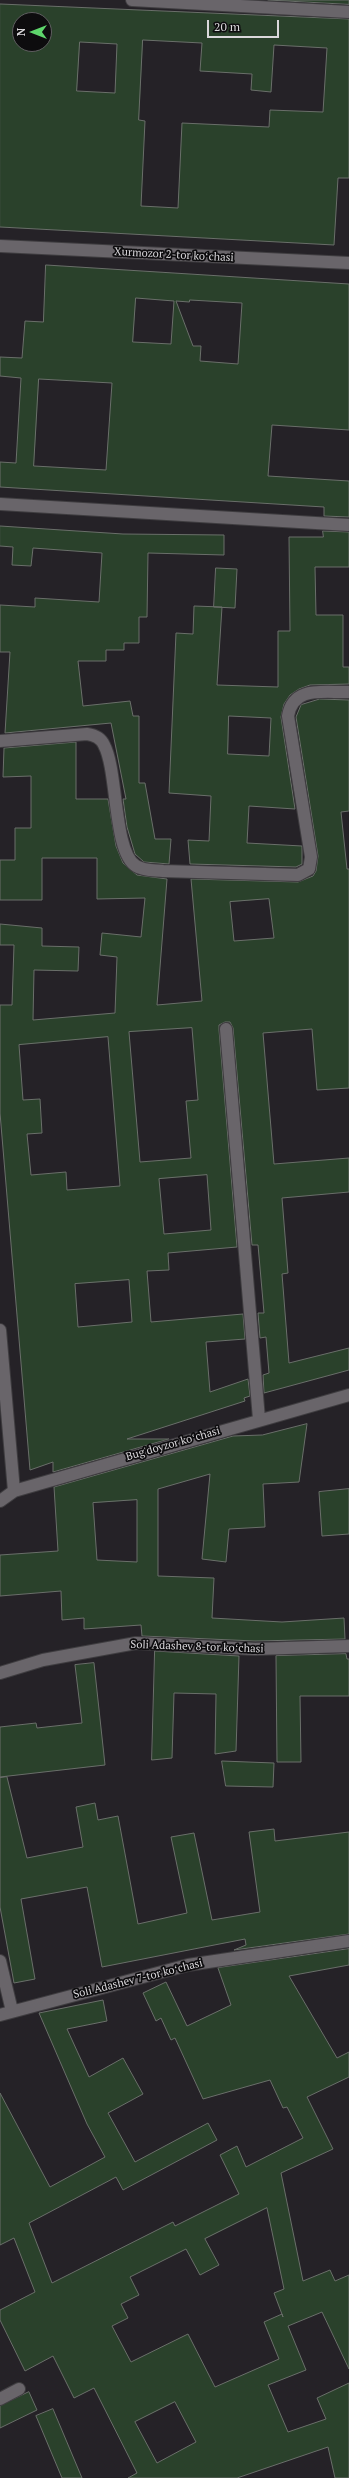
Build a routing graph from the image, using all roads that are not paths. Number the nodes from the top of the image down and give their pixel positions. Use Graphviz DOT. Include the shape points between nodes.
graph roads {
  1 [pos="132,0"];
  2 [pos="349,12"];
  3 [pos="0,246"];
  4 [pos="349,263"];
  5 [pos="0,504"];
  6 [pos="349,525"];
  7 [pos="349,692"];
  8 [pos="0,741"];
  9 [pos="226,1029"];
  10 [pos="0,1330"];
  11 [pos="349,1395"];
  12 [pos="259,1419"];
  13 [pos="14,1491"];
  14 [pos="0,1501"];
  15 [pos="349,1646"];
  16 [pos="0,1672"];
  17 [pos="349,1941"];
  18 [pos="0,1961"];
  19 [pos="12,2011"];
  20 [pos="0,2015"];
  21 [pos="19,2389"];
  22 [pos="0,2399"];
  1 -- 2 [label="street"];
  3 -- 4 [label="street, Xurmozor 2-tor koʻchasi"];
  5 -- 6 [label="street"];
  7 -- 8 [label="street" via="306,693 294,698 289,706 288,716 311,857 309,869 298,875 144,870 135,866 129,860 123,844 107,753 100,739 87,734"];
  9 -- 12 [label="street"];
  10 -- 13 [label="street"];
  11 -- 12 [label="street, Bug'doyzor koʻchasi"];
  12 -- 13 [label="street, Bug'doyzor koʻchasi"];
  13 -- 14 [label="street, Bug'doyzor koʻchasi"];
  15 -- 16 [label="street, Soli Adashev 8-tor koʻchasi" via="255,1649 136,1643 43,1660"];
  17 -- 19 [label="street, Soli Adashev 7-tor koʻchasi" via="188,1965"];
  18 -- 19 [label="street"];
  19 -- 20 [label="street, Soli Adashev 7-tor koʻchasi"];
  21 -- 22 [label="street"];
}
